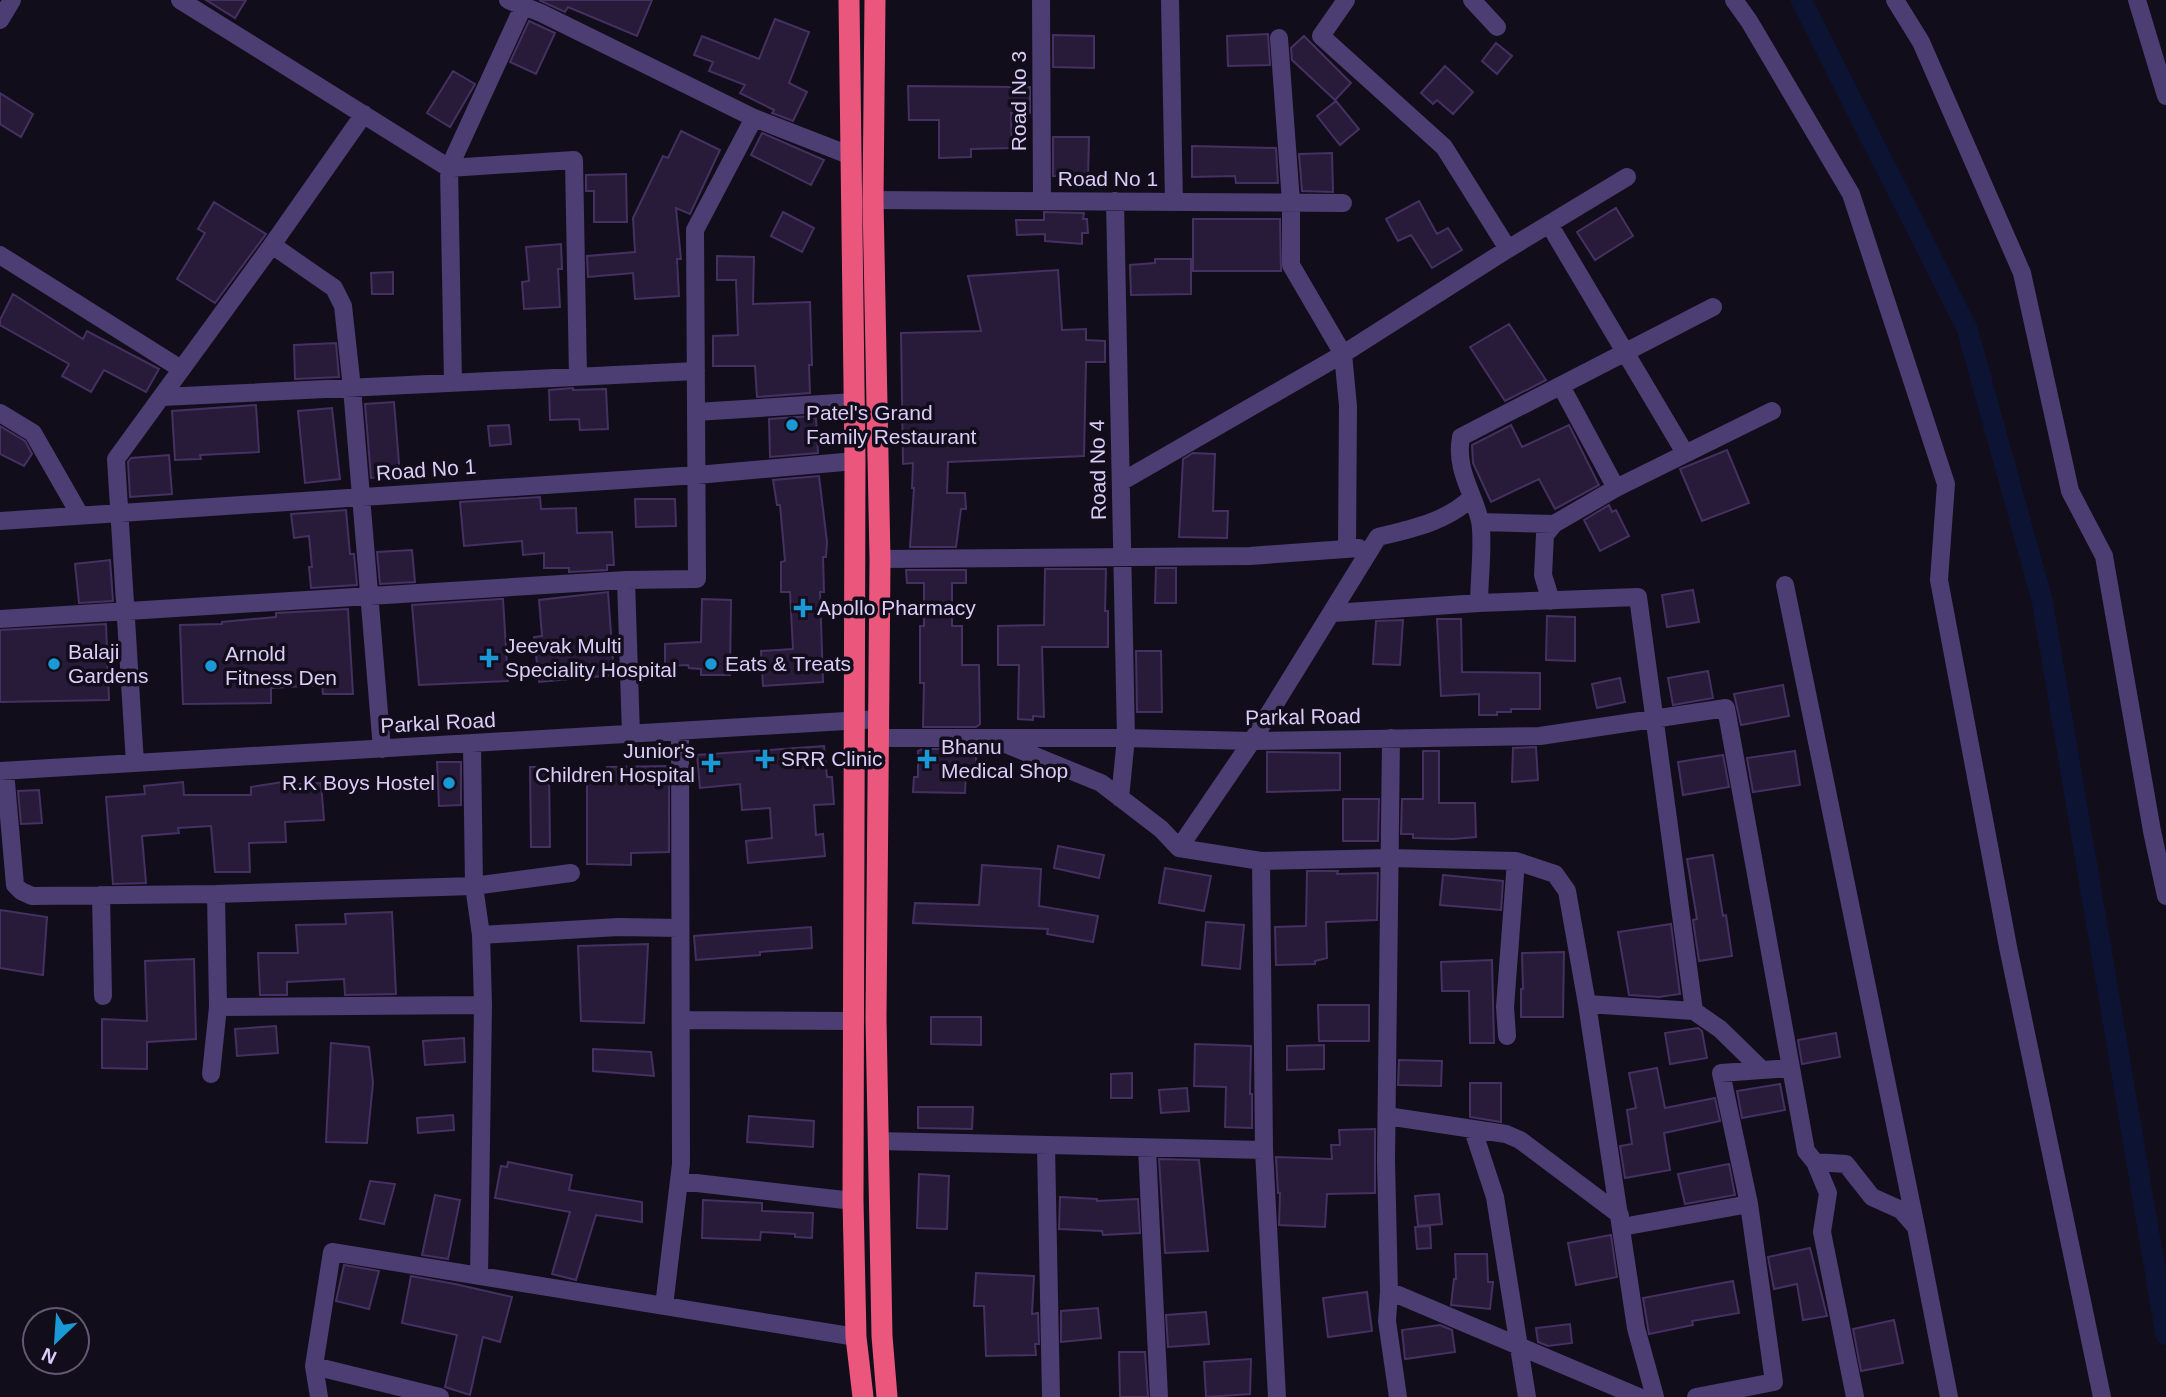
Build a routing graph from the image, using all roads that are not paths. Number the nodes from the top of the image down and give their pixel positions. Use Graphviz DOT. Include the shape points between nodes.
graph roads {
  1 [pos="12,0"];
  2 [pos="180,0"];
  3 [pos="849,0"];
  4 [pos="875,0"];
  5 [pos="1041,0"];
  6 [pos="1170,0"];
  7 [pos="1346,0"];
  8 [pos="1472,0"];
  9 [pos="1734,0"];
  10 [pos="1895,0"];
  11 [pos="2137,0"];
  12 [pos="516,4"];
  13 [pos="543,6"];
  14 [pos="0,20"];
  15 [pos="1496,27"];
  16 [pos="1279,38"];
  17 [pos="2161,59"];
  18 [pos="2166,96"];
  19 [pos="364,114"];
  20 [pos="754,118"];
  21 [pos="849,155"];
  22 [pos="449,168"];
  23 [pos="1627,177"];
  24 [pos="873,201"];
  25 [pos="1042,201"];
  26 [pos="1115,201"];
  27 [pos="1174,202"];
  28 [pos="1291,202"];
  29 [pos="1343,202"];
  30 [pos="1549,224"];
  31 [pos="272,245"];
  32 [pos="1508,249"];
  33 [pos="0,255"];
  34 [pos="1713,307"];
  35 [pos="1625,353"];
  36 [pos="1343,354"];
  37 [pos="181,369"];
  38 [pos="696,371"];
  39 [pos="578,377"];
  40 [pos="453,383"];
  41 [pos="1561,386"];
  42 [pos="352,387"];
  43 [pos="162,397"];
  44 [pos="854,402"];
  45 [pos="1772,411"];
  46 [pos="696,412"];
  47 [pos="0,413"];
  48 [pos="1685,453"];
  49 [pos="855,461"];
  50 [pos="697,475"];
  51 [pos="1121,482"];
  52 [pos="1616,488"];
  53 [pos="362,497"];
  54 [pos="1471,498"];
  55 [pos="120,513"];
  56 [pos="80,514"];
  57 [pos="0,521"];
  58 [pos="1480,522"];
  59 [pos="1554,524"];
  60 [pos="1347,548"];
  61 [pos="1371,548"];
  62 [pos="1122,557"];
  63 [pos="880,559"];
  64 [pos="626,580"];
  65 [pos="1785,584"];
  66 [pos="370,596"];
  67 [pos="1551,601"];
  68 [pos="1479,603"];
  69 [pos="126,612"];
  70 [pos="1333,613"];
  71 [pos="0,620"];
  72 [pos="855,720"];
  73 [pos="1655,720"];
  74 [pos="879,729"];
  75 [pos="680,732"];
  76 [pos="631,735"];
  77 [pos="989,737"];
  78 [pos="1126,738"];
  79 [pos="1391,738"];
  80 [pos="1252,741"];
  81 [pos="472,744"];
  82 [pos="382,749"];
  83 [pos="135,763"];
  84 [pos="3,771"];
  85 [pos="1120,798"];
  86 [pos="1179,848"];
  87 [pos="1390,858"];
  88 [pos="1261,861"];
  89 [pos="1516,861"];
  90 [pos="571,873"];
  91 [pos="474,886"];
  92 [pos="216,894"];
  93 [pos="101,895"];
  94 [pos="2166,896"];
  95 [pos="680,928"];
  96 [pos="481,935"];
  97 [pos="103,996"];
  98 [pos="1587,1003"];
  99 [pos="483,1005"];
  100 [pos="218,1007"];
  101 [pos="1694,1011"];
  102 [pos="681,1020"];
  103 [pos="852,1021"];
  104 [pos="1507,1036"];
  105 [pos="1791,1068"];
  106 [pos="1762,1070"];
  107 [pos="211,1074"];
  108 [pos="1387,1116"];
  109 [pos="1474,1130"];
  110 [pos="878,1141"];
  111 [pos="1046,1146"];
  112 [pos="1147,1148"];
  113 [pos="1264,1150"];
  114 [pos="1815,1162"];
  115 [pos="680,1181"];
  116 [pos="853,1201"];
  117 [pos="1749,1204"];
  118 [pos="1621,1221"];
  119 [pos="1916,1227"];
  120 [pos="479,1276"];
  121 [pos="1389,1291"];
  122 [pos="664,1306"];
  123 [pos="856,1337"];
  124 [pos="1521,1347"];
  125 [pos="314,1366"];
  126 [pos="1775,1389"];
  127 [pos="320,1397"];
  128 [pos="440,1397"];
  129 [pos="863,1397"];
  130 [pos="887,1397"];
  131 [pos="1051,1397"];
  132 [pos="1160,1397"];
  133 [pos="1277,1397"];
  134 [pos="1398,1397"];
  135 [pos="1527,1397"];
  136 [pos="1639,1397"];
  137 [pos="1655,1397"];
  138 [pos="1696,1397"];
  139 [pos="1855,1397"];
  140 [pos="1949,1397"];
  141 [pos="2102,1397"];
  1 -- 14 [label="street"];
  2 -- 19 [label="street"];
  3 -- 21 [label="highway"];
  4 -- 24 [label="highway"];
  5 -- 25 [label="street, Road No 3"];
  6 -- 27 [label="street"];
  7 -- 32 [label="street" via="1321,36 1444,147"];
  8 -- 15 [label="street"];
  9 -- 141 [label="street" via="1851,194 1946,484 1939,580 2008,947"];
  10 -- 94 [label="street" via="1921,42 2022,273 2070,491 2104,556"];
  11 -- 17 [label="street"];
  12 -- 13 [label="street"];
  12 -- 22 [label="street"];
  13 -- 20 [label="street"];
  16 -- 28 [label="street"];
  17 -- 18 [label="street"];
  19 -- 22 [label="street"];
  19 -- 31 [label="street"];
  20 -- 21 [label="street"];
  20 -- 38 [label="street" via="695,230"];
  21 -- 44 [label="highway"];
  22 -- 39 [label="street" via="574,160"];
  22 -- 40 [label="street"];
  23 -- 30 [label="street"];
  24 -- 25 [label="street, Road No 1"];
  24 -- 63 [label="highway"];
  25 -- 26 [label="street, Road No 1"];
  26 -- 27 [label="street, Road No 1"];
  26 -- 51 [label="street, Road No 4"];
  27 -- 28 [label="street, Road No 1"];
  28 -- 29 [label="street, Road No 1"];
  28 -- 36 [label="street" via="1291,265"];
  30 -- 32 [label="street"];
  30 -- 35 [label="street"];
  31 -- 37 [label="street"];
  31 -- 42 [label="street" via="334,288 343,306"];
  32 -- 36 [label="street"];
  33 -- 37 [label="street"];
  34 -- 35 [label="street"];
  35 -- 41 [label="street"];
  35 -- 48 [label="street"];
  36 -- 51 [label="street"];
  36 -- 60 [label="street" via="1348,406"];
  37 -- 43 [label="street"];
  38 -- 39 [label="street"];
  38 -- 46 [label="street"];
  39 -- 40 [label="street"];
  40 -- 42 [label="street"];
  41 -- 52 [label="street"];
  41 -- 54 [label="street" via="1461,437 1462,473"];
  42 -- 43 [label="street"];
  42 -- 53 [label="street"];
  43 -- 55 [label="street" via="117,459"];
  44 -- 46 [label="street"];
  44 -- 49 [label="highway"];
  45 -- 48 [label="street"];
  46 -- 50 [label="street"];
  47 -- 56 [label="street" via="33,433"];
  48 -- 52 [label="street"];
  49 -- 50 [label="street, Road No 1"];
  49 -- 72 [label="highway"];
  50 -- 53 [label="street, Road No 1"];
  50 -- 64 [label="street" via="697,579"];
  51 -- 62 [label="street, Road No 4"];
  52 -- 59 [label="street"];
  53 -- 55 [label="street, Road No 1"];
  53 -- 66 [label="street"];
  54 -- 58 [label="street"];
  54 -- 61 [label="street" via="1457,511 1417,528 1378,537"];
  55 -- 56 [label="street, Road No 1"];
  55 -- 69 [label="street"];
  56 -- 57 [label="street, Road No 1"];
  58 -- 59 [label="street"];
  58 -- 68 [label="street"];
  59 -- 67 [label="street" via="1545,535 1543,575"];
  60 -- 61 [label="street"];
  60 -- 62 [label="street" via="1250,556"];
  61 -- 70 [label="street"];
  62 -- 63 [label="street"];
  62 -- 78 [label="street, Road No 4"];
  63 -- 74 [label="highway"];
  64 -- 66 [label="street"];
  64 -- 76 [label="street"];
  65 -- 119 [label="street"];
  66 -- 69 [label="street"];
  66 -- 82 [label="street"];
  67 -- 68 [label="street"];
  67 -- 73 [label="street" via="1638,597"];
  68 -- 70 [label="street"];
  69 -- 71 [label="street"];
  69 -- 83 [label="street"];
  70 -- 80 [label="street"];
  72 -- 74 [label="street, Parkal Road"];
  72 -- 75 [label="street, Parkal Road"];
  72 -- 103 [label="highway"];
  73 -- 79 [label="street, Parkal Road" via="1541,736"];
  73 -- 101 [label="street"];
  73 -- 105 [label="street, Parkal Road" via="1726,708"];
  74 -- 77 [label="street, Parkal Road"];
  74 -- 110 [label="highway"];
  75 -- 76 [label="street, Parkal Road"];
  75 -- 95 [label="street"];
  76 -- 81 [label="street, Parkal Road"];
  77 -- 78 [label="street, Parkal Road"];
  77 -- 85 [label="street" via="1101,783"];
  78 -- 80 [label="street, Parkal Road"];
  78 -- 85 [label="street, Road No 4"];
  79 -- 80 [label="street, Parkal Road"];
  79 -- 87 [label="street"];
  80 -- 86 [label="street"];
  81 -- 82 [label="street, Parkal Road"];
  81 -- 91 [label="street"];
  82 -- 83 [label="street, Parkal Road"];
  83 -- 84 [label="street, Parkal Road"];
  84 -- 93 [label="street" via="15,884 32,896"];
  85 -- 86 [label="street"];
  86 -- 88 [label="street"];
  87 -- 88 [label="street"];
  87 -- 89 [label="street"];
  87 -- 108 [label="street"];
  88 -- 113 [label="street"];
  89 -- 98 [label="street" via="1555,874 1567,891"];
  89 -- 104 [label="street"];
  90 -- 91 [label="street"];
  91 -- 92 [label="street"];
  91 -- 96 [label="street"];
  92 -- 93 [label="street"];
  92 -- 100 [label="street"];
  93 -- 97 [label="street"];
  95 -- 96 [label="street"];
  95 -- 102 [label="street"];
  96 -- 99 [label="street"];
  98 -- 101 [label="street"];
  98 -- 118 [label="street"];
  99 -- 100 [label="street"];
  99 -- 120 [label="street"];
  100 -- 107 [label="street"];
  101 -- 106 [label="street"];
  102 -- 103 [label="street"];
  102 -- 115 [label="street"];
  103 -- 116 [label="highway"];
  105 -- 106 [label="street"];
  105 -- 114 [label="street" via="1806,1151"];
  106 -- 117 [label="street" via="1721,1073"];
  108 -- 109 [label="street"];
  108 -- 121 [label="street"];
  109 -- 118 [label="street" via="1520,1139"];
  109 -- 124 [label="street" via="1495,1197"];
  110 -- 111 [label="street"];
  110 -- 130 [label="highway" via="881,1336"];
  111 -- 112 [label="street"];
  111 -- 131 [label="street"];
  112 -- 113 [label="street"];
  112 -- 132 [label="street"];
  113 -- 133 [label="street"];
  114 -- 119 [label="street" via="1846,1164 1872,1197 1900,1210"];
  114 -- 139 [label="street" via="1828,1193 1822,1232"];
  115 -- 116 [label="street"];
  115 -- 122 [label="street"];
  116 -- 123 [label="highway"];
  117 -- 118 [label="street"];
  117 -- 126 [label="street"];
  118 -- 137 [label="street" via="1636,1328"];
  119 -- 140 [label="street"];
  120 -- 122 [label="street"];
  120 -- 125 [label="street" via="332,1252"];
  121 -- 124 [label="street"];
  121 -- 134 [label="street" via="1387,1321"];
  122 -- 123 [label="street"];
  123 -- 129 [label="highway"];
  124 -- 135 [label="street"];
  124 -- 136 [label="street"];
  125 -- 127 [label="street"];
  125 -- 128 [label="street"];
  126 -- 138 [label="street"];
}
